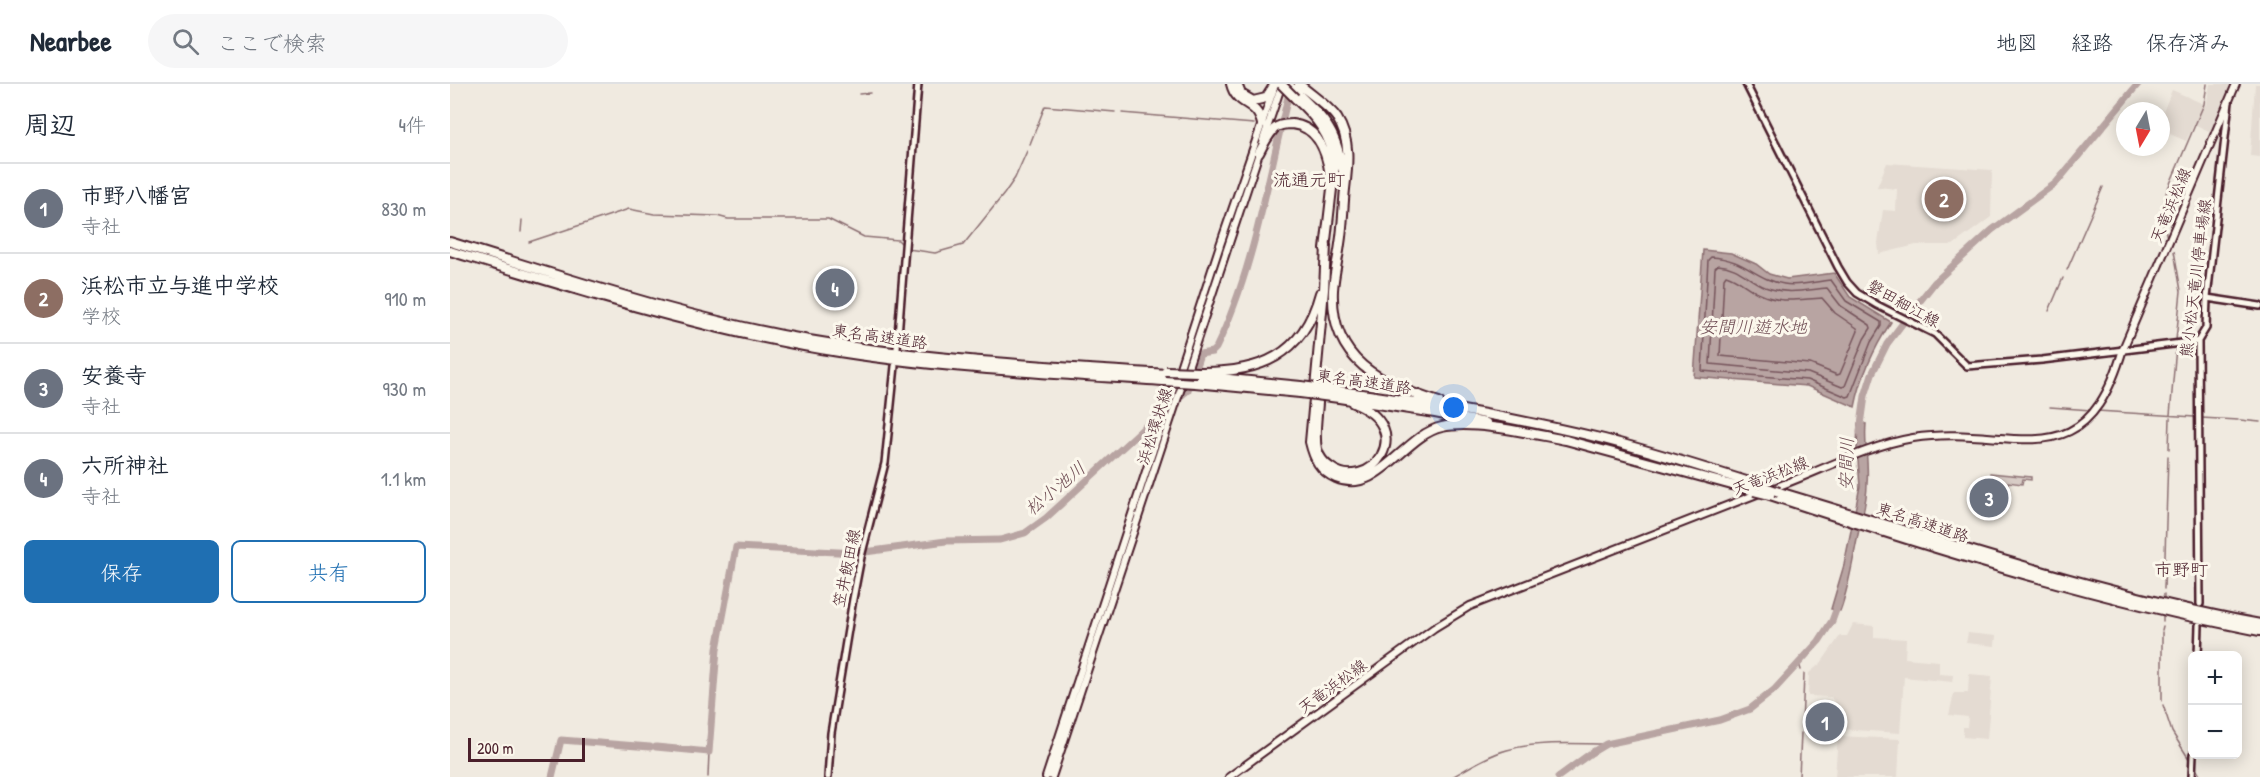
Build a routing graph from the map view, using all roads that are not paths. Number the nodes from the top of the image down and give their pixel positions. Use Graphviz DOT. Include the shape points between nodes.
graph roads {
  1 [pos="1231,84"];
  2 [pos="1237,84"];
  3 [pos="1275,84"];
  4 [pos="1281,84"];
  5 [pos="1288,84"];
  6 [pos="1746,84"];
  7 [pos="2236,84"];
  8 [pos="918,89"];
  9 [pos="1297,91"];
  10 [pos="2229,100"];
  11 [pos="1262,124"];
  12 [pos="1259,153"];
  13 [pos="1332,183"];
  14 [pos="450,243"];
  15 [pos="1326,245"];
  16 [pos="1340,245"];
  17 [pos="450,250"];
  18 [pos="2206,298"];
  19 [pos="2260,306"];
  20 [pos="2198,341"];
  21 [pos="897,348"];
  22 [pos="2123,349"];
  23 [pos="895,366"];
  24 [pos="1165,376"];
  25 [pos="1197,377"];
  26 [pos="1340,395"];
  27 [pos="1173,401"];
  28 [pos="1463,410"];
  29 [pos="1566,440"];
  30 [pos="1690,468"];
  31 [pos="1704,472"];
  32 [pos="1846,516"];
  33 [pos="1867,522"];
  34 [pos="2200,604"];
  35 [pos="2260,624"];
  36 [pos="2199,625"];
  37 [pos="2260,631"];
  38 [pos="2198,651"];
  39 [pos="2193,759"];
  40 [pos="828,777"];
  41 [pos="1046,777"];
  42 [pos="1052,777"];
  43 [pos="1229,777"];
  44 [pos="2192,777"];
  1 -- 11 [label="highway" via="1237,97 1258,112"];
  2 -- 3 [label="highway" via="1241,94 1253,101 1266,98"];
  3 -- 11 [label="main road, 浜松環状線"];
  4 -- 9 [label="highway, bridge"];
  4 -- 12 [label="main road, 浜松環状線"];
  5 -- 9 [label="highway"];
  6 -- 22 [label="main road, 磐田細江線" via="1847,282 1861,296 1935,334 1967,366"];
  7 -- 10 [label="main road, 天竜浜松線"];
  8 -- 21 [label="main road"];
  9 -- 13 [label="highway" via="1330,140 1335,163"];
  9 -- 16 [label="highway" via="1318,112 1336,139 1342,160 1345,189"];
  10 -- 18 [label="main road, 熊小松天竜川停車場線"];
  10 -- 22 [label="main road, 天竜浜松線"];
  11 -- 27 [label="main road, 浜松環状線"];
  12 -- 13 [label="highway" via="1278,126 1303,127 1319,139"];
  12 -- 27 [label="main road, 浜松環状線" via="1180,391"];
  13 -- 15 [label="highway"];
  14 -- 24 [label="highway, 東名高速道路" via="627,296 775,333 913,355"];
  15 -- 25 [label="highway" via="1316,310 1300,338 1277,358"];
  15 -- 29 [label="highway" via="1310,442 1317,462 1330,475 1349,482 1372,477 1416,439 1443,427 1479,427"];
  16 -- 26 [label="highway" via="1329,295 1317,450 1323,461 1342,473 1368,470 1383,453 1387,442 1384,431 1372,414"];
  16 -- 28 [label="highway" via="1333,304 1350,353 1392,385"];
  17 -- 24 [label="highway, 東名高速道路" via="675,317 806,347 966,368"];
  18 -- 19 [label="main road"];
  18 -- 20 [label="main road, 熊小松天竜川停車場線" via="2206,327"];
  20 -- 22 [label="main road, 磐田細江線"];
  20 -- 34 [label="main road, 熊小松天竜川停車場線"];
  22 -- 43 [label="main road, 天竜浜松線" via="2107,394 2095,411 2059,436 2023,441 1935,435 1897,441 1470,606"];
  23 -- 40 [label="main road, 笠井飯田線" via="885,463 862,553 831,734"];
  24 -- 25 [label="highway, 東名高速道路, bridge"];
  25 -- 26 [label="highway, 東名高速道路, bridge"];
  26 -- 28 [label="highway, 東名高速道路"];
  26 -- 29 [label="highway, 東名高速道路"];
  27 -- 41 [label="main road, 浜松環状線"];
  27 -- 42 [label="main road, 浜松環状線"];
  28 -- 30 [label="highway, 東名高速道路" via="1605,439"];
  29 -- 30 [label="highway, 東名高速道路"];
  30 -- 31 [label="highway, 東名高速道路"];
  31 -- 32 [label="highway, 東名高速道路, bridge" via="1754,491"];
  31 -- 32 [label="highway, 東名高速道路, bridge" via="1765,487"];
  32 -- 33 [label="highway, 東名高速道路"];
  33 -- 35 [label="highway, 東名高速道路" via="2145,599"];
  33 -- 37 [label="highway, 東名高速道路" via="2044,580"];
  36 -- 38 [label="main road"];
  39 -- 44 [label="main road"];
}
